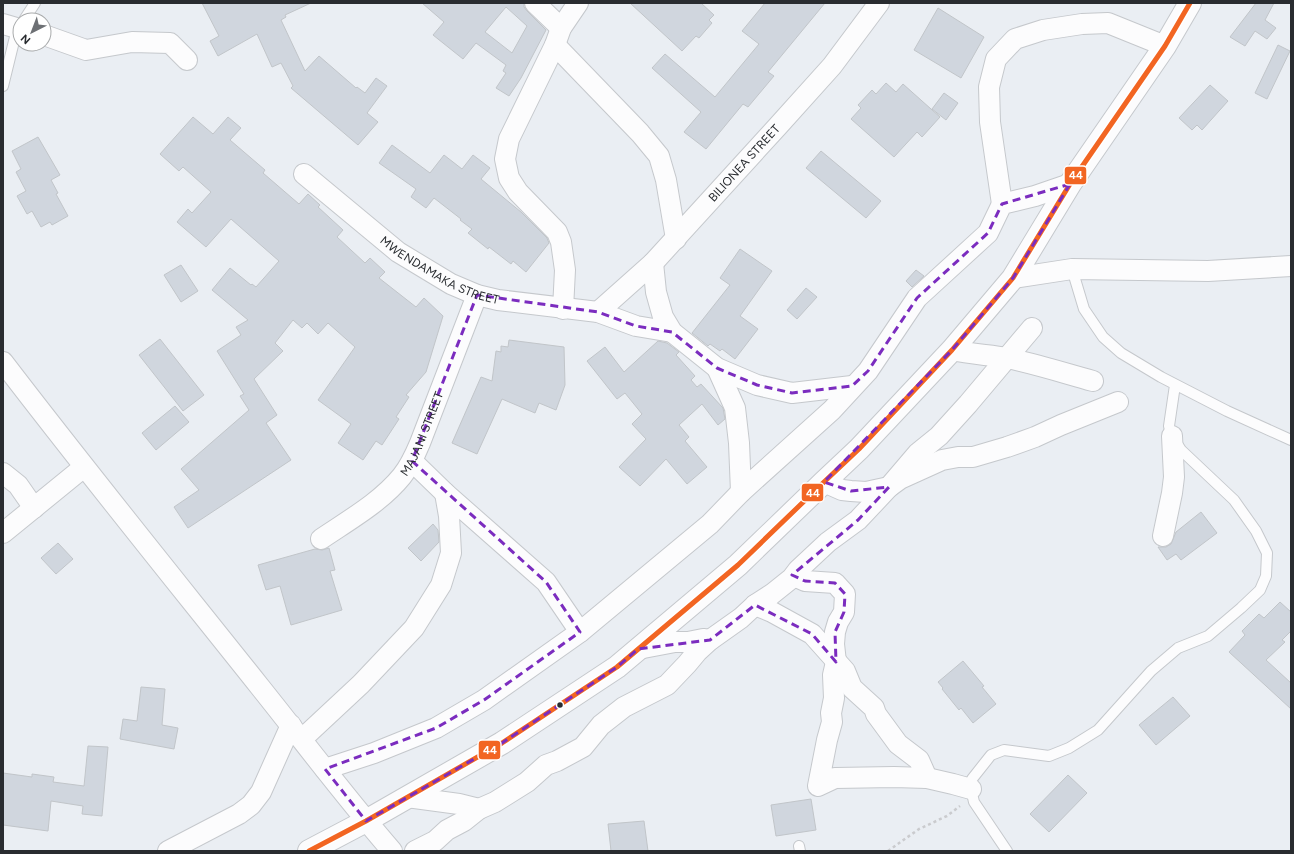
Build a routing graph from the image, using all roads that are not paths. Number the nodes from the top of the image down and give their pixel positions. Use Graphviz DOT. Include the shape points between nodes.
graph roads {
  1 [pos="35,3"];
  2 [pos="535,3"];
  3 [pos="578,3"];
  4 [pos="878,3"];
  5 [pos="1190,3"];
  6 [pos="29,12"];
  7 [pos="558,37"];
  8 [pos="52,38"];
  9 [pos="1164,46"];
  10 [pos="12,49"];
  11 [pos="187,60"];
  12 [pos="3,86"];
  13 [pos="304,174"];
  14 [pos="1070,184"];
  15 [pos="1002,204"];
  16 [pos="676,239"];
  17 [pos="653,263"];
  18 [pos="1291,266"];
  19 [pos="1072,268"];
  20 [pos="1013,278"];
  21 [pos="477,295"];
  22 [pos="563,309"];
  23 [pos="598,312"];
  24 [pos="1032,328"];
  25 [pos="672,332"];
  26 [pos="952,350"];
  27 [pos="1006,358"];
  28 [pos="3,362"];
  29 [pos="717,368"];
  30 [pos="1093,380"];
  31 [pos="1175,385"];
  32 [pos="852,386"];
  33 [pos="1118,402"];
  34 [pos="1172,436"];
  35 [pos="1291,440"];
  36 [pos="412,461"];
  37 [pos="84,467"];
  38 [pos="3,474"];
  39 [pos="824,482"];
  40 [pos="889,488"];
  41 [pos="741,492"];
  42 [pos="445,493"];
  43 [pos="34,508"];
  44 [pos="3,533"];
  45 [pos="1163,536"];
  46 [pos="321,539"];
  47 [pos="794,576"];
  48 [pos="755,605"];
  49 [pos="580,632"];
  50 [pos="710,640"];
  51 [pos="638,649"];
  52 [pos="836,662"];
  53 [pos="296,732"];
  54 [pos="325,769"];
  55 [pos="926,778"];
  56 [pos="971,789"];
  57 [pos="407,797"];
  58 [pos="479,809"];
  59 [pos="366,821"];
  60 [pos="168,851"];
  61 [pos="310,851"];
  62 [pos="392,851"];
  63 [pos="415,851"];
  64 [pos="1007,851"];
  1 -- 6 [label="lane"];
  2 -- 7 [label="street"];
  3 -- 7 [label="street"];
  4 -- 16 [label="street, BILIONEA STREET" via="832,66"];
  5 -- 9 [label="highway"];
  7 -- 16 [label="street" via="659,156 666,180"];
  7 -- 22 [label="street" via="509,139 505,159 508,178 557,232 561,242 565,270"];
  8 -- 11 [label="street" via="86,50 132,42 170,44"];
  9 -- 14 [label="highway"];
  9 -- 15 [label="street" via="1108,23 1043,30 1015,39 996,59 989,87 990,122"];
  10 -- 12 [label="lane"];
  13 -- 21 [label="street, MWENDAMAKA STREET" via="398,252 450,284"];
  14 -- 15 [label="street"];
  14 -- 20 [label="highway"];
  15 -- 32 [label="street" via="988,234 917,298 868,371"];
  16 -- 17 [label="street, BILIONEA STREET"];
  17 -- 23 [label="street, BILIONEA STREET"];
  17 -- 25 [label="street" via="656,292 663,317"];
  18 -- 19 [label="street" via="1208,271"];
  19 -- 20 [label="street"];
  19 -- 31 [label="lane" via="1084,309 1103,337 1120,352"];
  20 -- 26 [label="highway"];
  21 -- 22 [label="street, MWENDAMAKA STREET"];
  21 -- 36 [label="street, MAJANI STREET"];
  22 -- 23 [label="street, MWENDAMAKA STREET"];
  23 -- 25 [label="street, MWENDAMAKA STREET" via="636,326"];
  24 -- 27 [label="street"];
  25 -- 29 [label="street"];
  26 -- 27 [label="street"];
  26 -- 39 [label="highway" via="859,449"];
  27 -- 30 [label="street"];
  27 -- 40 [label="street" via="939,436 918,453"];
  28 -- 37 [label="street"];
  29 -- 32 [label="street" via="757,385 792,393"];
  29 -- 41 [label="street" via="735,408"];
  31 -- 34 [label="lane" via="1169,426"];
  31 -- 35 [label="lane" via="1227,412"];
  32 -- 41 [label="street" via="832,410"];
  33 -- 40 [label="street" via="1007,447 973,457 958,456 942,460 900,479"];
  34 -- 45 [label="street" via="1174,476"];
  34 -- 56 [label="lane" via="1181,450 1234,500 1256,531 1267,553 1266,576 1260,590 1208,636 1178,648 1151,671 1098,730 1069,748 1049,756 1004,750 991,755 972,779"];
  36 -- 42 [label="street"];
  36 -- 46 [label="street, MAJANI STREET" via="402,476 379,499"];
  37 -- 43 [label="street"];
  37 -- 53 [label="street"];
  38 -- 43 [label="street" via="18,485"];
  39 -- 40 [label="street" via="851,491 866,492"];
  39 -- 51 [label="highway" via="738,565"];
  40 -- 47 [label="street" via="858,520 828,542"];
  41 -- 49 [label="street" via="710,524"];
  42 -- 49 [label="street" via="546,582"];
  42 -- 53 [label="street" via="451,553 441,585 414,628 361,684"];
  43 -- 44 [label="street"];
  47 -- 48 [label="street"];
  47 -- 52 [label="street" via="805,581 835,583 845,594 844,612 838,622 834,644"];
  48 -- 50 [label="street"];
  48 -- 52 [label="street" via="812,634"];
  49 -- 54 [label="street" via="484,700 436,728 374,754"];
  50 -- 51 [label="street" via="675,642"];
  50 -- 58 [label="street" via="667,685 624,708 600,725 583,747 546,765 527,782"];
  51 -- 57 [label="highway" via="617,666 502,743"];
  52 -- 55 [label="street" via="845,671 852,688 874,708 898,744 919,760"];
  52 -- 55 [label="street" via="833,675 834,698 830,713 832,722 818,786 835,778"];
  53 -- 54 [label="street"];
  53 -- 60 [label="street" via="262,792 251,805 239,814"];
  54 -- 59 [label="street"];
  55 -- 56 [label="street"];
  56 -- 64 [label="lane" via="974,802"];
  57 -- 58 [label="street"];
  57 -- 59 [label="highway"];
  58 -- 63 [label="street" via="435,841"];
  59 -- 61 [label="highway"];
  59 -- 62 [label="street"];
}
